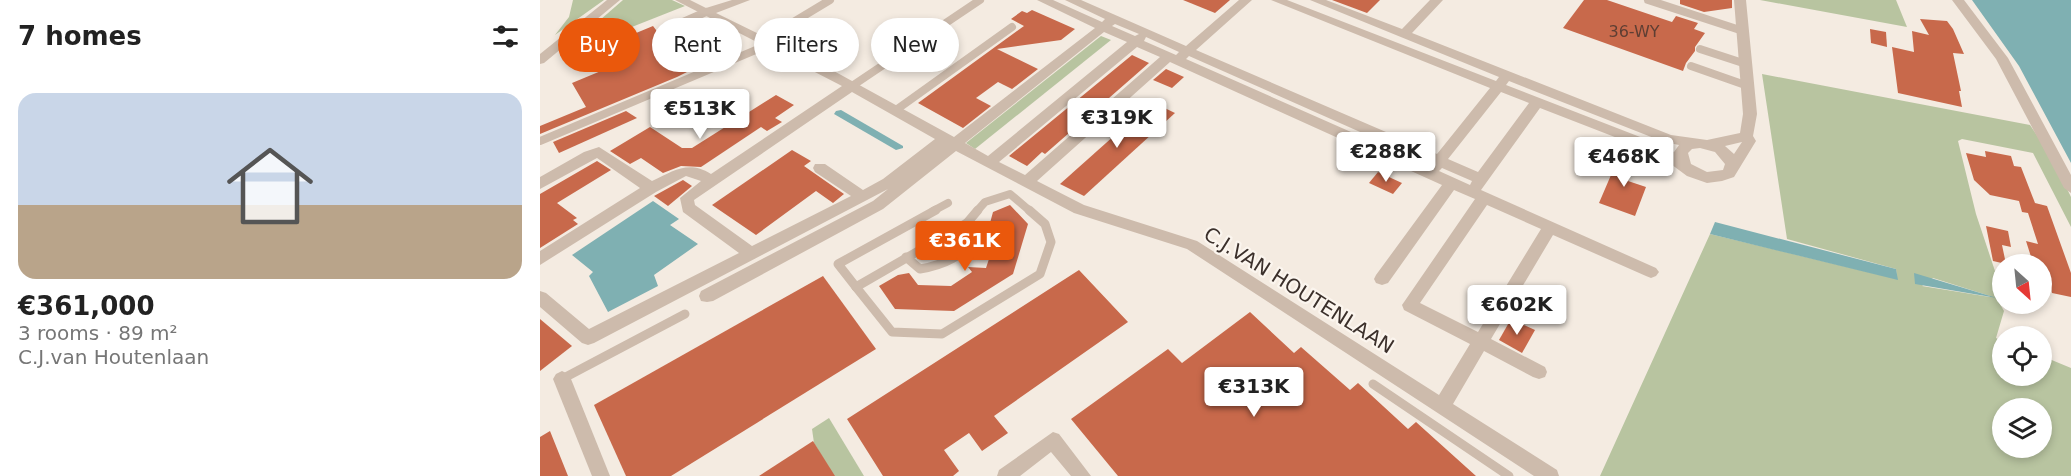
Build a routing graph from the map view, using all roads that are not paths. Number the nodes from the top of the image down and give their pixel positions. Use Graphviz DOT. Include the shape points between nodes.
graph roads {
  1 [pos="614,0"];
  2 [pos="681,0"];
  3 [pos="744,0"];
  4 [pos="830,0"];
  5 [pos="980,0"];
  6 [pos="1043,0"];
  7 [pos="1071,0"];
  8 [pos="1245,0"];
  9 [pos="1277,0"];
  10 [pos="1316,0"];
  11 [pos="1437,0"];
  12 [pos="1648,0"];
  13 [pos="1740,0"];
  14 [pos="1958,0"];
  15 [pos="710,10"];
  16 [pos="692,18"];
  17 [pos="803,18"];
  18 [pos="1108,23"];
  19 [pos="1012,27"];
  20 [pos="1743,32"];
  21 [pos="754,35"];
  22 [pos="1403,35"];
  23 [pos="1140,38"];
  24 [pos="754,47"];
  25 [pos="1700,49"];
  26 [pos="1177,57"];
  27 [pos="540,60"];
  28 [pos="1746,64"];
  29 [pos="1691,66"];
  30 [pos="1222,67"];
  31 [pos="825,72"];
  32 [pos="1212,76"];
  33 [pos="1503,80"];
  34 [pos="852,86"];
  35 [pos="1267,86"];
  36 [pos="1748,86"];
  37 [pos="1256,96"];
  38 [pos="1538,101"];
  39 [pos="896,110"];
  40 [pos="1321,110"];
  41 [pos="1311,121"];
  42 [pos="1746,137"];
  43 [pos="540,141"];
  44 [pos="951,141"];
  45 [pos="1701,144"];
  46 [pos="1439,161"];
  47 [pos="989,163"];
  48 [pos="1686,167"];
  49 [pos="820,168"];
  50 [pos="1732,169"];
  51 [pos="1430,173"];
  52 [pos="1480,179"];
  53 [pos="711,181"];
  54 [pos="1027,182"];
  55 [pos="1451,183"];
  56 [pos="540,184"];
  57 [pos="651,188"];
  58 [pos="2071,188"];
  59 [pos="1478,195"];
  60 [pos="862,196"];
  61 [pos="948,203"];
  62 [pos="967,223"];
  63 [pos="1551,227"];
  64 [pos="751,253"];
  65 [pos="906,257"];
  66 [pos="540,259"];
  67 [pos="1651,272"];
  68 [pos="1382,279"];
  69 [pos="856,287"];
  70 [pos="707,296"];
  71 [pos="540,298"];
  72 [pos="685,314"];
  73 [pos="1481,342"];
  74 [pos="1539,372"];
  75 [pos="562,379"];
  76 [pos="1373,384"];
  77 [pos="1442,406"];
  78 [pos="601,476"];
  79 [pos="1006,476"];
  80 [pos="1082,476"];
  81 [pos="1509,476"];
  82 [pos="1550,476"];
  1 -- 27 [label="street"];
  2 -- 15 [label="street, C.J.VAN HOUTENLAAN"];
  3 -- 15 [label="street"];
  4 -- 17 [label="lane"];
  5 -- 34 [label="lane"];
  6 -- 18 [label="street"];
  7 -- 18 [label="street"];
  8 -- 26 [label="street"];
  9 -- 33 [label="street"];
  10 -- 22 [label="street"];
  11 -- 22 [label="street"];
  12 -- 20 [label="lane"];
  13 -- 20 [label="street"];
  14 -- 58 [label="street" via="2002,58"];
  15 -- 16 [label="lane"];
  15 -- 21 [label="street, C.J.VAN HOUTENLAAN"];
  18 -- 23 [label="street"];
  18 -- 44 [label="street"];
  19 -- 39 [label="lane"];
  20 -- 28 [label="street"];
  22 -- 33 [label="street"];
  23 -- 26 [label="street"];
  23 -- 47 [label="street"];
  24 -- 43 [label="lane"];
  25 -- 28 [label="lane"];
  26 -- 30 [label="street"];
  26 -- 32 [label="street"];
  26 -- 54 [label="street"];
  28 -- 36 [label="street"];
  29 -- 36 [label="lane"];
  30 -- 32 [label="street"];
  30 -- 35 [label="street"];
  31 -- 34 [label="street, C.J.VAN HOUTENLAAN"];
  32 -- 37 [label="street"];
  33 -- 38 [label="street"];
  33 -- 45 [label="street" via="1670,139"];
  33 -- 46 [label="street"];
  34 -- 39 [label="street, C.J.VAN HOUTENLAAN"];
  34 -- 53 [label="street"];
  35 -- 37 [label="street"];
  35 -- 40 [label="street"];
  36 -- 42 [label="street" via="1750,114"];
  37 -- 41 [label="street"];
  38 -- 48 [label="street" via="1661,150"];
  38 -- 52 [label="street"];
  39 -- 44 [label="street, C.J.VAN HOUTENLAAN"];
  40 -- 41 [label="street"];
  40 -- 46 [label="street"];
  41 -- 51 [label="street"];
  42 -- 45 [label="street"];
  42 -- 50 [label="street" via="1749,141"];
  44 -- 47 [label="street, C.J.VAN HOUTENLAAN"];
  44 -- 60 [label="street"];
  44 -- 70 [label="street" via="878,206"];
  45 -- 48 [label="street" via="1681,152"];
  45 -- 50 [label="street" via="1726,154"];
  46 -- 51 [label="street"];
  46 -- 52 [label="street"];
  47 -- 54 [label="street, C.J.VAN HOUTENLAAN"];
  48 -- 50 [label="street" via="1712,178 1725,176"];
  49 -- 60 [label="street"];
  51 -- 55 [label="street"];
  52 -- 59 [label="street"];
  53 -- 57 [label="street" via="698,172 687,171"];
  53 -- 64 [label="street" via="691,195 686,205"];
  54 -- 77 [label="street, C.J.VAN HOUTENLAAN" via="1079,208 1192,245"];
  55 -- 59 [label="street"];
  55 -- 68 [label="street"];
  56 -- 57 [label="street" via="599,152"];
  57 -- 66 [label="street"];
  59 -- 63 [label="street"];
  59 -- 73 [label="street" via="1410,305"];
  60 -- 64 [label="street"];
  61 -- 69 [label="lane" via="838,264"];
  62 -- 65 [label="lane"];
  62 -- 65 [label="lane" via="978,236 970,249 939,267 920,269"];
  62 -- 69 [label="lane" via="985,202 1010,194 1045,224 1051,242 1040,274 942,334 892,332"];
  63 -- 67 [label="street"];
  63 -- 73 [label="street"];
  64 -- 71 [label="street" via="588,338"];
  65 -- 69 [label="lane"];
  72 -- 75 [label="lane"];
  73 -- 74 [label="street"];
  73 -- 77 [label="street"];
  75 -- 78 [label="street"];
  76 -- 81 [label="lane"];
  77 -- 82 [label="street, C.J.VAN HOUTENLAAN"];
  79 -- 80 [label="street" via="1053,440"];
}
